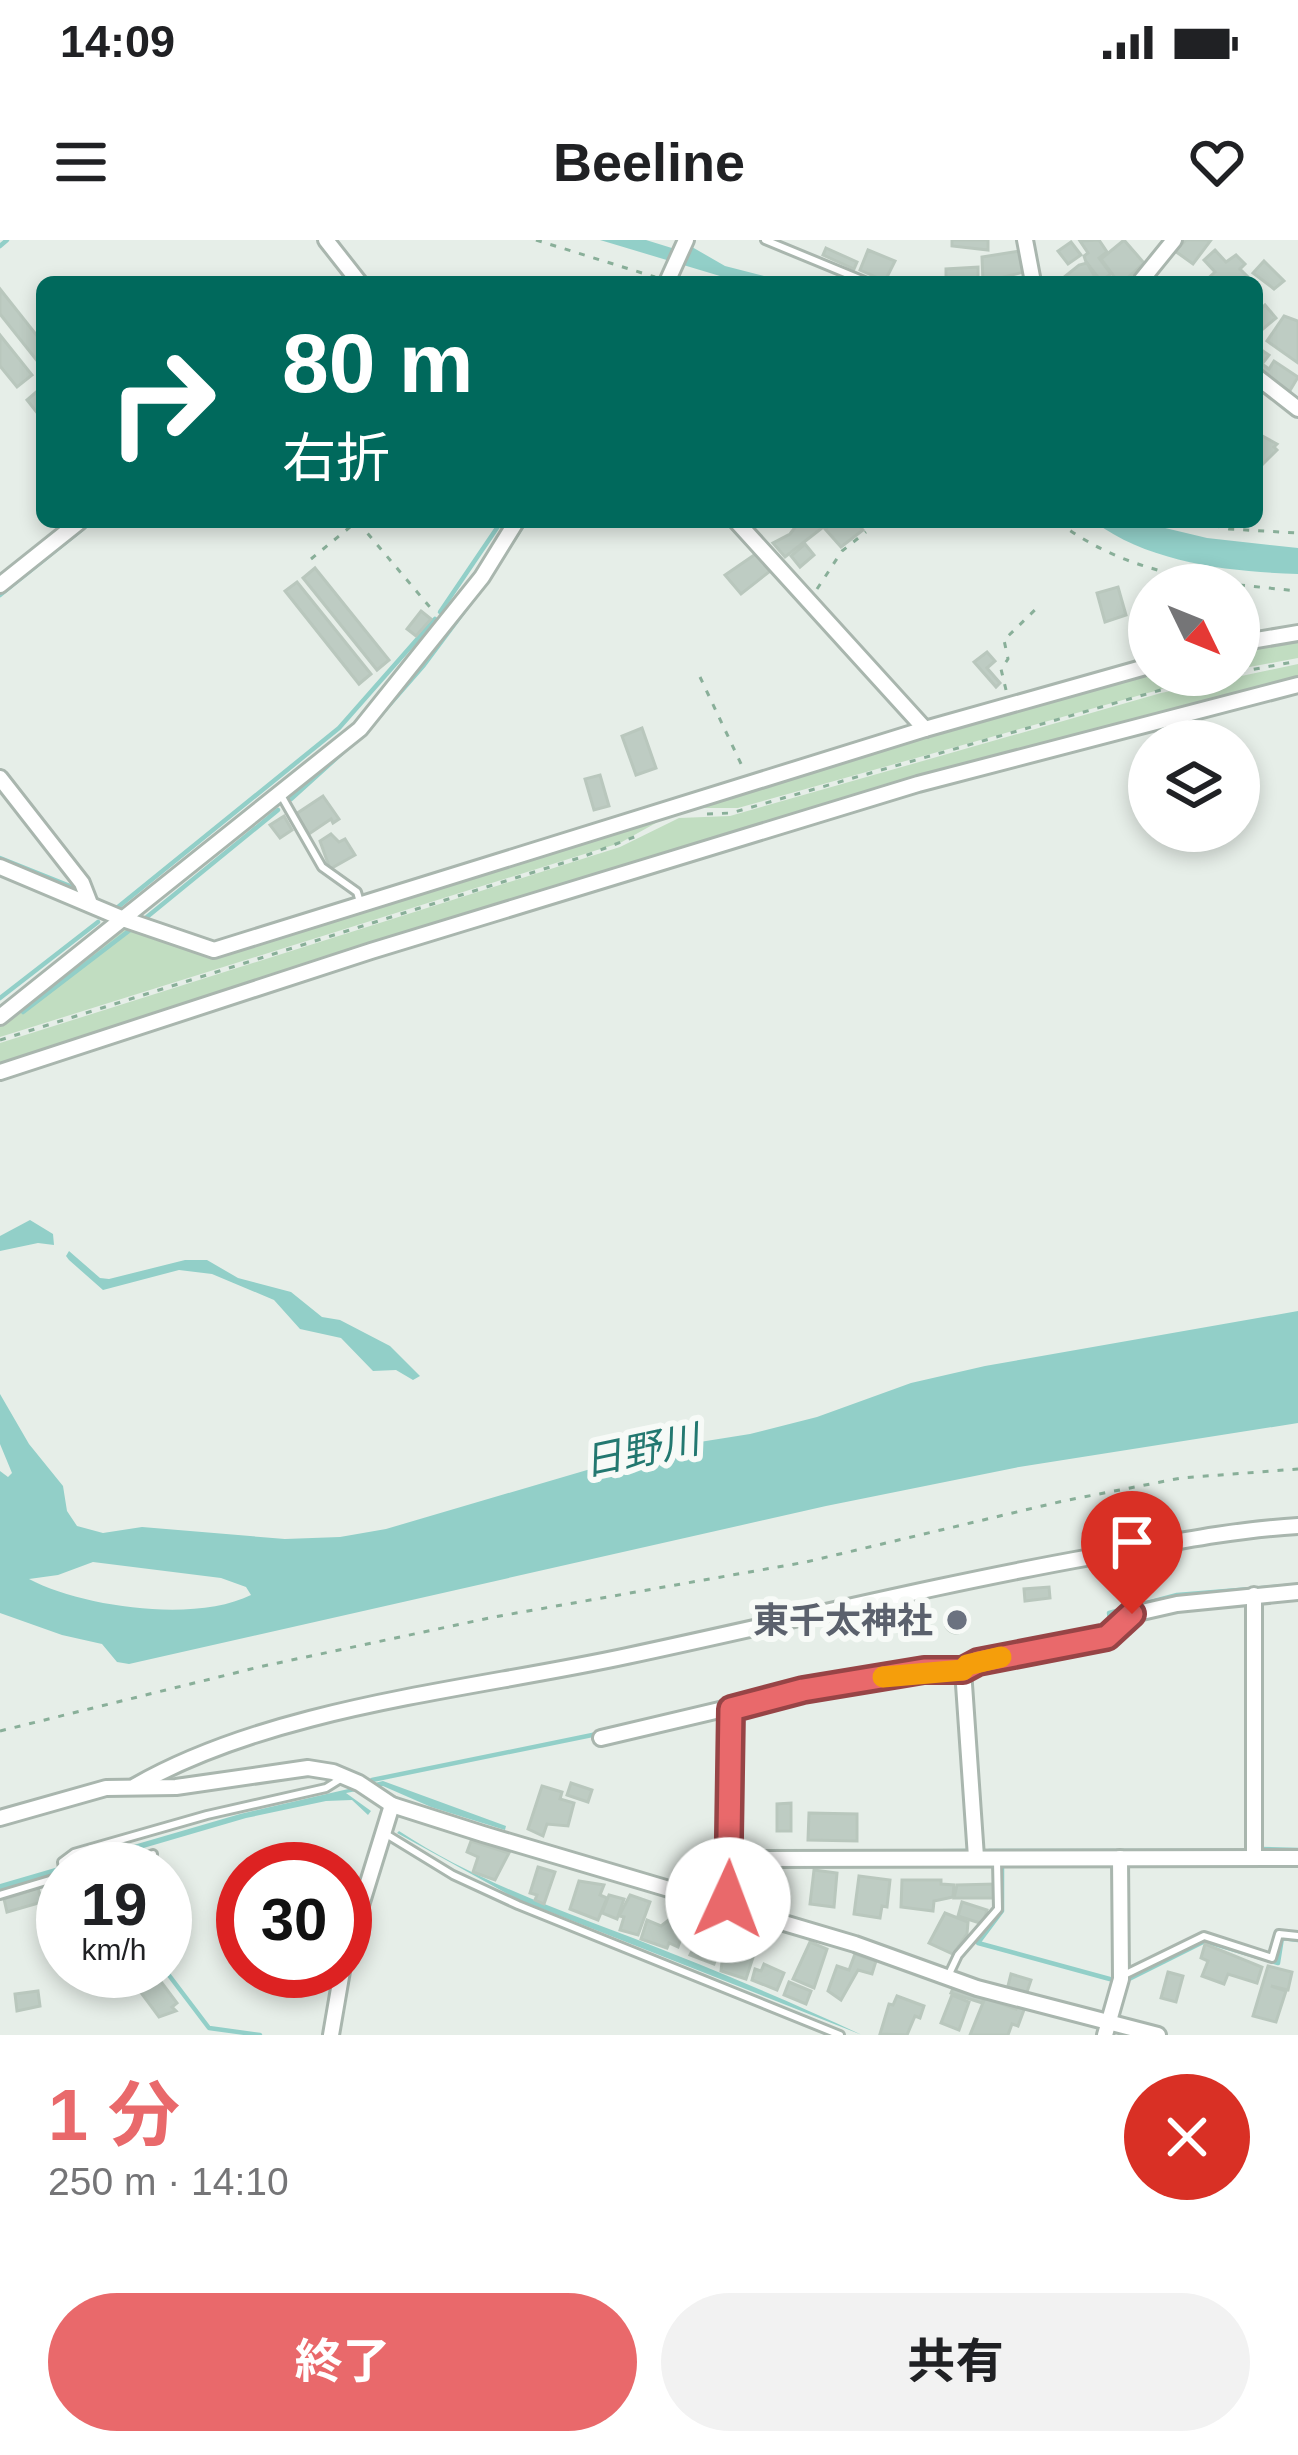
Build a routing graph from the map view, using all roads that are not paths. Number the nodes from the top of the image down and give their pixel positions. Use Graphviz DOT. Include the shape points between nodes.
graph roads {
  1 [pos="326,240"];
  2 [pos="686,240"];
  3 [pos="766,240"];
  4 [pos="1025,240"];
  5 [pos="1174,240"];
  6 [pos="354,276"];
  7 [pos="670,276"];
  8 [pos="853,276"];
  9 [pos="1032,276"];
  10 [pos="1151,276"];
  11 [pos="1263,382"];
  12 [pos="1298,409"];
  13 [pos="71,528"];
  14 [pos="512,528"];
  15 [pos="742,528"];
  16 [pos="0,585"];
  17 [pos="1298,633"];
  18 [pos="1260,639"];
  19 [pos="1128,672"];
  20 [pos="1298,686"];
  21 [pos="925,729"];
  22 [pos="0,778"];
  23 [pos="280,794"];
  24 [pos="0,867"];
  25 [pos="89,901"];
  26 [pos="360,902"];
  27 [pos="126,920"];
  28 [pos="0,1016"];
  29 [pos="0,1072"];
  30 [pos="1298,1526"];
  31 [pos="1298,1592"];
  32 [pos="1254,1595"];
  33 [pos="963,1670"];
  34 [pos="731,1709"];
  35 [pos="601,1738"];
  36 [pos="358,1784"];
  37 [pos="133,1787"];
  38 [pos="392,1805"];
  39 [pos="0,1818"];
  40 [pos="383,1832"];
  41 [pos="109,1842"];
  42 [pos="976,1857"];
  43 [pos="996,1857"];
  44 [pos="1255,1857"];
  45 [pos="1120,1858"];
  46 [pos="1298,1858"];
  47 [pos="731,1859"];
  48 [pos="372,1868"];
  49 [pos="36,1880"];
  50 [pos="0,1895"];
  51 [pos="728,1898"];
  52 [pos="1298,1936"];
  53 [pos="953,1965"];
  54 [pos="1121,1976"];
  55 [pos="337,1998"];
  56 [pos="1107,2028"];
  57 [pos="331,2035"];
  58 [pos="840,2035"];
  59 [pos="1158,2035"];
  1 -- 6 [label="street"];
  2 -- 7 [label="street"];
  3 -- 8 [label="lane"];
  4 -- 9 [label="street"];
  5 -- 10 [label="street"];
  11 -- 12 [label="street"];
  13 -- 16 [label="street"];
  14 -- 23 [label="street" via="360,729"];
  15 -- 21 [label="street"];
  17 -- 18 [label="street"];
  19 -- 21 [label="street"];
  20 -- 29 [label="street" via="918,784"];
  21 -- 26 [label="street"];
  22 -- 25 [label="street"];
  23 -- 26 [label="lane" via="322,867"];
  23 -- 27 [label="street"];
  24 -- 25 [label="street"];
  25 -- 27 [label="street"];
  26 -- 27 [label="street" via="214,950"];
  27 -- 28 [label="street"];
  30 -- 37 [label="street" via="1013,1571 319,1718 232,1743"];
  31 -- 32 [label="street"];
  32 -- 33 [label="street" via="1132,1614 1107,1637"];
  32 -- 44 [label="street"];
  33 -- 34 [label="street" via="848,1682"];
  33 -- 42 [label="street"];
  34 -- 35 [label="street"];
  34 -- 47 [label="street"];
  36 -- 37 [label="street" via="308,1768"];
  36 -- 38 [label="street"];
  36 -- 41 [label="lane"];
  37 -- 39 [label="street"];
  38 -- 40 [label="street"];
  38 -- 51 [label="street"];
  40 -- 48 [label="street"];
  40 -- 58 [label="lane" via="518,1905"];
  42 -- 43 [label="street"];
  42 -- 47 [label="street"];
  43 -- 45 [label="street"];
  43 -- 53 [label="lane" via="998,1909"];
  44 -- 45 [label="street"];
  44 -- 46 [label="street"];
  45 -- 54 [label="street"];
  47 -- 51 [label="street"];
  49 -- 50 [label="lane"];
  51 -- 53 [label="street" via="855,1944"];
  52 -- 54 [label="lane" via="1280,1934 1272,1958 1204,1936"];
  53 -- 56 [label="street"];
  54 -- 56 [label="street"];
  55 -- 57 [label="street"];
  56 -- 59 [label="street"];
}
